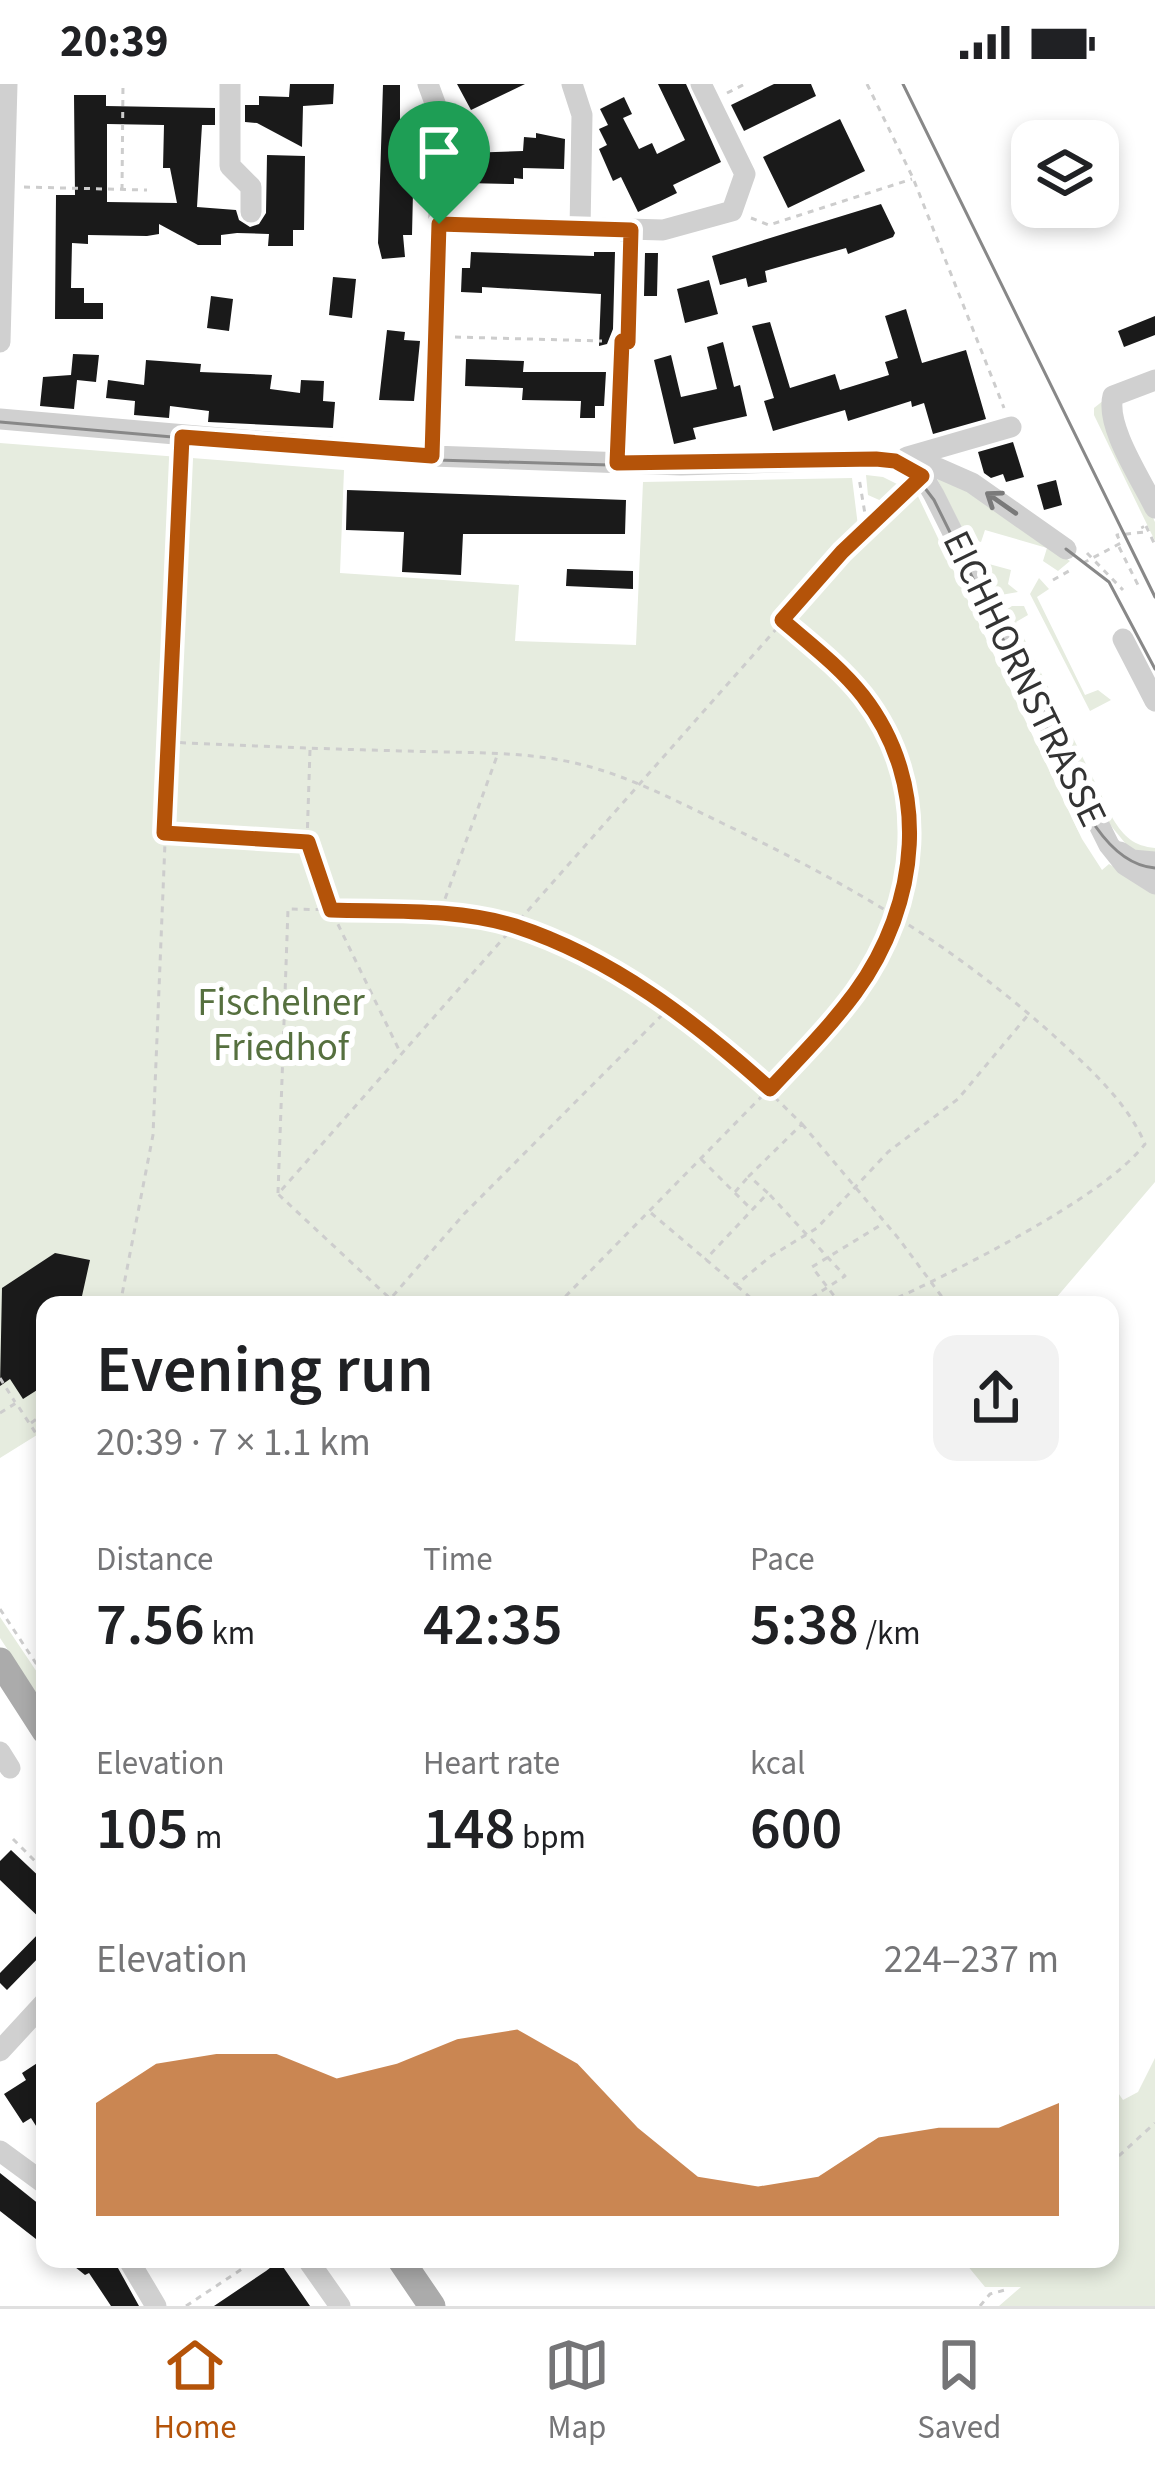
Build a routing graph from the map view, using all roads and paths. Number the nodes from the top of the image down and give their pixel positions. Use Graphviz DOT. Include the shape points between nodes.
graph roads {
  1 [pos="7,84"];
  2 [pos="123,84"];
  3 [pos="230,84"];
  4 [pos="428,84"];
  5 [pos="572,84"];
  6 [pos="701,84"];
  7 [pos="867,84"];
  8 [pos="914,178"];
  9 [pos="4,187"];
  10 [pos="122,190"];
  11 [pos="147,190"];
  12 [pos="732,211"];
  13 [pos="251,212"];
  14 [pos="439,224"];
  15 [pos="580,229"];
  16 [pos="631,230"];
  17 [pos="436,337"];
  18 [pos="0,342"];
  19 [pos="625,342"];
  20 [pos="1155,380"];
  21 [pos="0,419"];
  22 [pos="1011,427"];
  23 [pos="182,437"];
  24 [pos="432,456"];
  25 [pos="856,460"];
  26 [pos="895,461"];
  27 [pos="617,463"];
  28 [pos="922,476"];
  29 [pos="1155,508"];
  30 [pos="867,526"];
  31 [pos="1118,545"];
  32 [pos="1155,545"];
  33 [pos="1066,549"];
  34 [pos="1053,580"];
  35 [pos="1138,587"];
  36 [pos="782,620"];
  37 [pos="1124,639"];
  38 [pos="1155,701"];
  39 [pos="168,742"];
  40 [pos="310,748"];
  41 [pos="498,754"];
  42 [pos="639,784"];
  43 [pos="164,833"];
  44 [pos="308,842"];
  45 [pos="1109,845"];
  46 [pos="1155,862"];
  47 [pos="1155,884"];
  48 [pos="331,910"];
  49 [pos="440,914"];
  50 [pos="897,914"];
  51 [pos="514,926"];
  52 [pos="671,1006"];
  53 [pos="1029,1013"];
  54 [pos="401,1054"];
  55 [pos="770,1089"];
  56 [pos="802,1124"];
  57 [pos="700,1157"];
  58 [pos="749,1176"];
  59 [pos="854,1185"];
  60 [pos="735,1192"];
  61 [pos="768,1193"];
  62 [pos="278,1194"];
  63 [pos="649,1210"];
  64 [pos="752,1210"];
  65 [pos="885,1222"];
  66 [pos="808,1234"];
  67 [pos="828,1257"];
  68 [pos="705,1260"];
  69 [pos="931,1282"];
  70 [pos="736,1285"];
  71 [pos="828,1287"];
  72 [pos="122,1296"];
  73 [pos="387,1296"];
  74 [pos="393,1296"];
  75 [pos="566,1296"];
  76 [pos="749,1296"];
  77 [pos="814,1296"];
  78 [pos="834,1296"];
  79 [pos="901,1296"];
  80 [pos="941,1296"];
  81 [pos="0,1378"];
  82 [pos="16,1402"];
  83 [pos="0,1413"];
  84 [pos="36,1420"];
  85 [pos="30,1424"];
  86 [pos="36,1433"];
  87 [pos="0,1609"];
  88 [pos="0,1661"];
  89 [pos="36,1663"];
  90 [pos="36,1717"];
  91 [pos="13,1839"];
  92 [pos="36,1862"];
  93 [pos="36,2012"];
  94 [pos="0,2051"];
  95 [pos="1155,2123"];
  96 [pos="0,2151"];
  97 [pos="1119,2156"];
  98 [pos="36,2177"];
  99 [pos="133,2268"];
  100 [pos="243,2268"];
  101 [pos="313,2268"];
  102 [pos="406,2268"];
  103 [pos="1005,2290"];
  104 [pos="156,2306"];
  105 [pos="186,2306"];
  106 [pos="340,2306"];
  107 [pos="432,2306"];
  108 [pos="980,2306"];
  1 -- 9 [label="street"];
  2 -- 10 [label="path"];
  3 -- 13 [label="street" via="230,166 251,187"];
  4 -- 14 [label="street" via="440,114"];
  5 -- 15 [label="street" via="582,115"];
  6 -- 12 [label="street" via="745,174"];
  7 -- 8 [label="path"];
  8 -- 12 [label="path" via="769,225"];
  8 -- 22 [label="path"];
  9 -- 10 [label="path"];
  9 -- 18 [label="street"];
  10 -- 11 [label="path"];
  12 -- 16 [label="street" via="684,227"];
  14 -- 15 [label="street"];
  14 -- 17 [label="street"];
  15 -- 16 [label="street"];
  16 -- 19 [label="street"];
  17 -- 19 [label="path"];
  17 -- 24 [label="street"];
  19 -- 27 [label="street"];
  20 -- 29 [label="street" via="1110,404"];
  21 -- 23 [label="street"];
  22 -- 26 [label="street"];
  23 -- 24 [label="street"];
  23 -- 39 [label="path"];
  24 -- 27 [label="street"];
  25 -- 26 [label="street"];
  25 -- 27 [label="street"];
  25 -- 30 [label="path"];
  26 -- 28 [label="street"];
  33 -- 26 [label="street, one-way" via="953,473"];
  28 -- 30 [label="path"];
  28 -- 45 [label="street, EICHHORNSTRASSE"];
  30 -- 36 [label="path"];
  31 -- 32 [label="path" via="1117,536 1144,532 1145,524"];
  31 -- 34 [label="path"];
  31 -- 35 [label="path"];
  36 -- 42 [label="path"];
  36 -- 50 [label="path" via="862,694 899,756 910,814"];
  37 -- 38 [label="street"];
  39 -- 40 [label="path"];
  39 -- 43 [label="path"];
  40 -- 41 [label="path"];
  40 -- 44 [label="path"];
  41 -- 42 [label="path" via="559,760"];
  41 -- 49 [label="path"];
  42 -- 50 [label="path"];
  42 -- 51 [label="path"];
  43 -- 44 [label="path"];
  43 -- 72 [label="path" via="153,1136"];
  44 -- 48 [label="path"];
  45 -- 46 [label="street" via="1132,860"];
  45 -- 47 [label="street"];
  48 -- 49 [label="path"];
  48 -- 54 [label="path"];
  48 -- 62 [label="path" via="288,909"];
  49 -- 51 [label="path"];
  50 -- 53 [label="path"];
  50 -- 55 [label="path" via="856,992"];
  51 -- 52 [label="path"];
  51 -- 54 [label="path"];
  52 -- 55 [label="path"];
  52 -- 74 [label="path"];
  53 -- 59 [label="path" via="958,1099"];
  53 -- 69 [label="path" via="1088,1065 1145,1144 1072,1202"];
  54 -- 62 [label="path"];
  55 -- 56 [label="path"];
  55 -- 57 [label="path"];
  56 -- 58 [label="path"];
  56 -- 59 [label="path"];
  57 -- 60 [label="path"];
  57 -- 63 [label="path"];
  58 -- 60 [label="path"];
  58 -- 61 [label="path"];
  59 -- 65 [label="path"];
  59 -- 66 [label="path"];
  60 -- 64 [label="path"];
  61 -- 64 [label="path"];
  61 -- 66 [label="path"];
  62 -- 73 [label="path"];
  63 -- 68 [label="path"];
  63 -- 75 [label="path"];
  64 -- 68 [label="path"];
  65 -- 67 [label="path"];
  65 -- 69 [label="path"];
  66 -- 67 [label="path"];
  66 -- 70 [label="path"];
  67 -- 71 [label="path" via="812,1267"];
  67 -- 71 [label="path" via="845,1276"];
  68 -- 70 [label="path"];
  69 -- 79 [label="path"];
  69 -- 80 [label="path"];
  70 -- 76 [label="path"];
  71 -- 77 [label="path"];
  71 -- 78 [label="path"];
  81 -- 82 [label="path"];
  82 -- 83 [label="path"];
  82 -- 85 [label="path"];
  84 -- 85 [label="path"];
  85 -- 86 [label="path"];
  87 -- 89 [label="path"];
  88 -- 90 [label="main road"];
  91 -- 92 [label="path"];
  93 -- 94 [label="street"];
  95 -- 97 [label="path"];
  96 -- 98 [label="street"];
  99 -- 104 [label="street"];
  100 -- 105 [label="path"];
  101 -- 106 [label="street"];
  102 -- 107 [label="main road"];
  103 -- 108 [label="path"];
}
